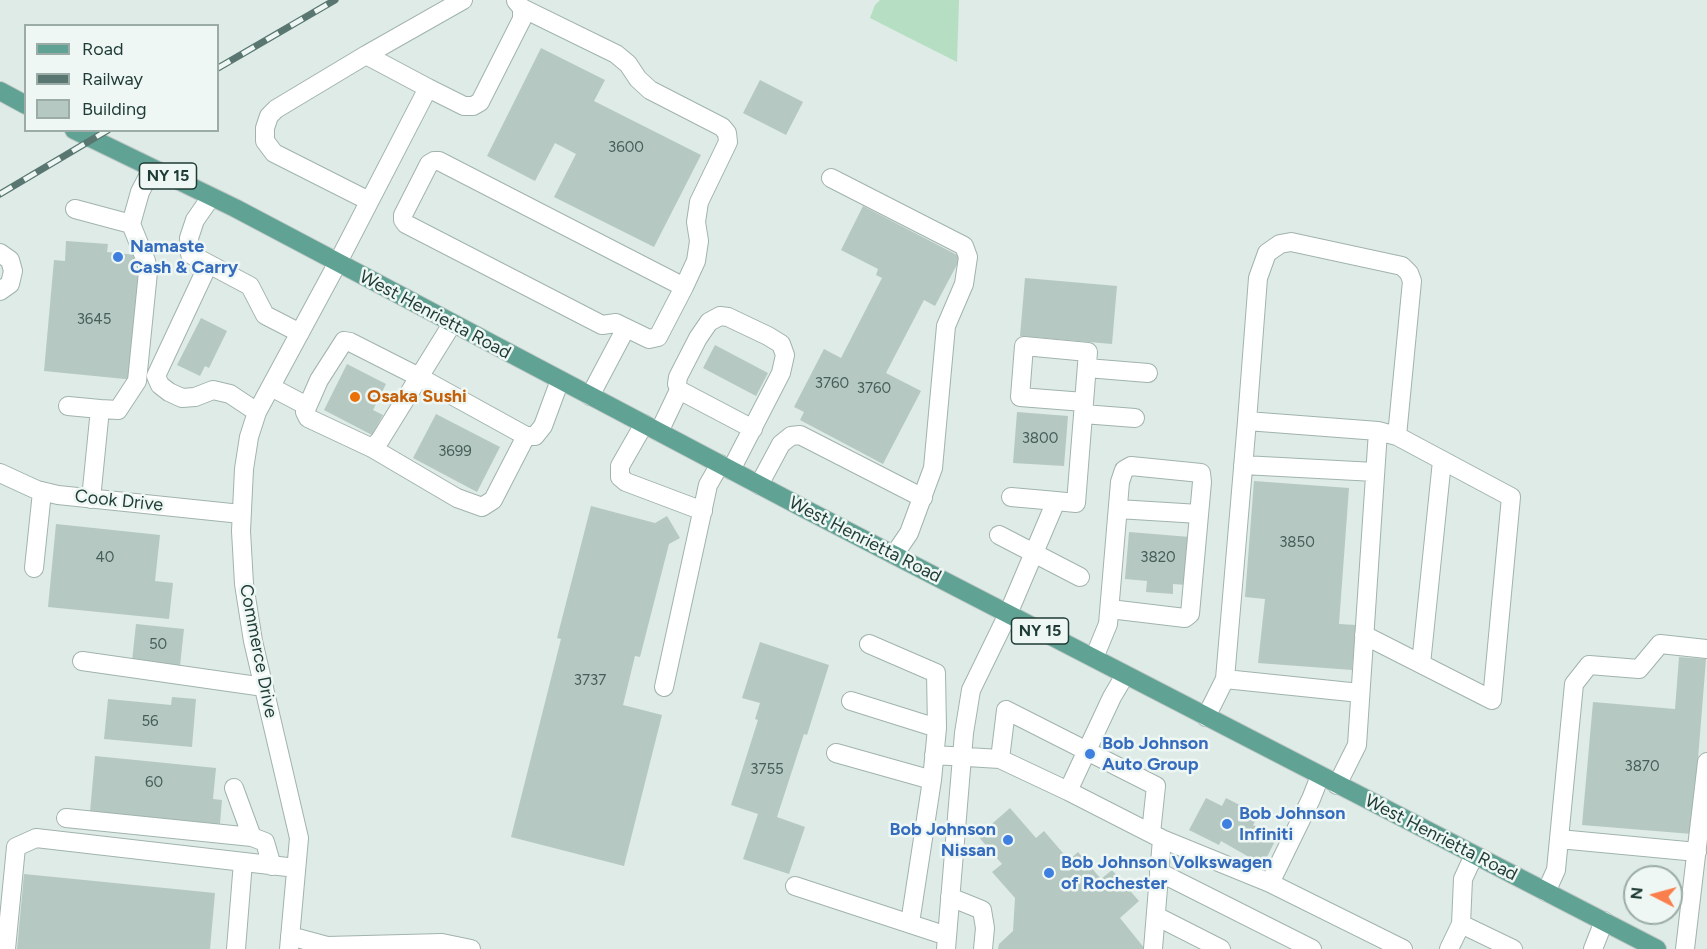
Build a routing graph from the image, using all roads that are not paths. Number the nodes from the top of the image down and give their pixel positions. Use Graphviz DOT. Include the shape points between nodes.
graph roads {
  1 [pos="463,0"];
  2 [pos="518,4"];
  3 [pos="366,55"];
  4 [pos="428,88"];
  5 [pos="0,91"];
  6 [pos="24,104"];
  7 [pos="78,132"];
  8 [pos="152,169"];
  9 [pos="831,178"];
  10 [pos="211,196"];
  11 [pos="369,201"];
  12 [pos="75,209"];
  13 [pos="131,224"];
  14 [pos="0,253"];
  15 [pos="337,264"];
  16 [pos="208,265"];
  17 [pos="684,287"];
  18 [pos="0,291"];
  19 [pos="452,324"];
  20 [pos="626,328"];
  21 [pos="300,333"];
  22 [pos="1086,368"];
  23 [pos="1148,373"];
  24 [pos="419,377"];
  25 [pos="560,380"];
  26 [pos="271,387"];
  27 [pos="679,390"];
  28 [pos="590,396"];
  29 [pos="68,406"];
  30 [pos="307,406"];
  31 [pos="1084,408"];
  32 [pos="100,409"];
  33 [pos="257,412"];
  34 [pos="1135,418"];
  35 [pos="1247,421"];
  36 [pos="651,428"];
  37 [pos="753,429"];
  38 [pos="1378,431"];
  39 [pos="526,436"];
  40 [pos="1398,436"];
  41 [pos="372,448"];
  42 [pos="1442,461"];
  43 [pos="1243,465"];
  44 [pos="725,467"];
  45 [pos="1375,472"];
  46 [pos="0,474"];
  47 [pos="759,485"];
  48 [pos="42,492"];
  49 [pos="1011,497"];
  50 [pos="923,498"];
  51 [pos="91,499"];
  52 [pos="1056,501"];
  53 [pos="1118,508"];
  54 [pos="702,511"];
  55 [pos="241,514"];
  56 [pos="1199,514"];
  57 [pos="999,535"];
  58 [pos="1034,553"];
  59 [pos="894,555"];
  60 [pos="34,568"];
  61 [pos="1080,577"];
  62 [pos="1110,609"];
  63 [pos="1008,614"];
  64 [pos="1364,634"];
  65 [pos="869,644"];
  66 [pos="1707,649"];
  67 [pos="1094,658"];
  68 [pos="82,661"];
  69 [pos="1421,663"];
  70 [pos="1125,675"];
  71 [pos="1225,679"];
  72 [pos="264,687"];
  73 [pos="664,687"];
  74 [pos="1360,693"];
  75 [pos="851,701"];
  76 [pos="1206,717"];
  77 [pos="937,728"];
  78 [pos="1086,751"];
  79 [pos="836,753"];
  80 [pos="934,755"];
  81 [pos="962,756"];
  82 [pos="1000,759"];
  83 [pos="1707,762"];
  84 [pos="1320,776"];
  85 [pos="932,780"];
  86 [pos="1337,784"];
  87 [pos="234,788"];
  88 [pos="1068,791"];
  89 [pos="66,818"];
  90 [pos="1157,836"];
  91 [pos="252,837"];
  92 [pos="1559,839"];
  93 [pos="1697,852"];
  94 [pos="1474,855"];
  95 [pos="243,862"];
  96 [pos="272,866"];
  97 [pos="296,868"];
  98 [pos="1159,872"];
  99 [pos="1270,883"];
  100 [pos="795,886"];
  101 [pos="1546,892"];
  102 [pos="950,897"];
  103 [pos="1156,916"];
  104 [pos="1604,921"];
  105 [pos="910,923"];
  106 [pos="1461,924"];
  107 [pos="946,942"];
  108 [pos="290,943"];
  109 [pos="340,947"];
  110 [pos="6,949"];
  111 [pos="236,949"];
  112 [pos="471,949"];
  113 [pos="983,949"];
  114 [pos="1153,949"];
  115 [pos="1221,949"];
  116 [pos="1312,949"];
  117 [pos="1403,949"];
  118 [pos="1449,949"];
  119 [pos="1513,949"];
  120 [pos="1593,949"];
  121 [pos="1658,949"];
  122 [pos="1686,949"];
  1 -- 3 [label="street"];
  2 -- 4 [label="street" via="522,19 480,102 464,106"];
  2 -- 17 [label="street" via="616,54 650,90 727,133 728,142 699,202 696,261"];
  3 -- 4 [label="street"];
  3 -- 11 [label="street" via="276,109 269,116 265,141 274,153"];
  4 -- 11 [label="street, Commerce Drive"];
  5 -- 6 [label="main road"];
  7 -- 8 [label="main road, West Henrietta Road / NY 15"];
  8 -- 10 [label="main road, West Henrietta Road / NY 15"];
  8 -- 13 [label="street" via="140,192"];
  9 -- 50 [label="street" via="964,246 968,257 964,284 946,326 933,468"];
  10 -- 15 [label="main road, West Henrietta Road / NY 15"];
  10 -- 16 [label="street" via="195,220 189,238 190,254"];
  11 -- 15 [label="street, Commerce Drive"];
  12 -- 13 [label="street"];
  13 -- 32 [label="street" via="147,272 138,381 118,410"];
  14 -- 18 [label="street" via="10,260 13,271 10,284"];
  15 -- 19 [label="main road, West Henrietta Road / NY 15"];
  15 -- 21 [label="street, Commerce Drive"];
  16 -- 21 [label="street" via="250,286 265,315"];
  16 -- 33 [label="street" via="156,376 160,385 182,398 213,390 230,394"];
  17 -- 20 [label="street" via="658,337 649,339"];
  17 -- 20 [label="street" via="440,161 429,164 403,215 406,224 602,325 615,323"];
  19 -- 24 [label="street"];
  19 -- 25 [label="main road, West Henrietta Road / NY 15"];
  20 -- 28 [label="street"];
  21 -- 26 [label="street, Commerce Drive"];
  22 -- 23 [label="street"];
  22 -- 31 [label="street"];
  22 -- 31 [label="street" via="1088,352 1024,346 1020,397"];
  24 -- 30 [label="street" via="345,341"];
  24 -- 39 [label="street"];
  24 -- 41 [label="street"];
  25 -- 28 [label="main road, West Henrietta Road / NY 15"];
  25 -- 39 [label="street" via="543,426 535,436"];
  26 -- 30 [label="street"];
  26 -- 33 [label="street, Commerce Drive"];
  27 -- 36 [label="street"];
  27 -- 37 [label="street"];
  27 -- 37 [label="street" via="678,377 709,322 720,316 728,317 768,336 782,344 785,355 782,373"];
  28 -- 36 [label="main road, West Henrietta Road / NY 15"];
  29 -- 32 [label="street"];
  30 -- 41 [label="street" via="308,418"];
  31 -- 34 [label="street"];
  31 -- 52 [label="street" via="1076,503"];
  32 -- 51 [label="street"];
  33 -- 55 [label="street, Commerce Drive" via="249,436"];
  35 -- 38 [label="street"];
  35 -- 40 [label="street" via="1258,278 1268,253 1291,242 1402,266 1409,273 1412,281"];
  35 -- 43 [label="street"];
  36 -- 44 [label="main road, West Henrietta Road / NY 15"];
  36 -- 54 [label="street" via="620,466 620,477"];
  37 -- 44 [label="street"];
  38 -- 40 [label="street"];
  38 -- 45 [label="street"];
  39 -- 41 [label="street" via="493,500 482,507 457,498"];
  40 -- 42 [label="street"];
  42 -- 69 [label="street"];
  42 -- 69 [label="street" via="1511,497 1492,700"];
  43 -- 45 [label="street"];
  43 -- 71 [label="street"];
  44 -- 47 [label="main road, West Henrietta Road / NY 15"];
  44 -- 54 [label="street" via="708,485"];
  45 -- 64 [label="street"];
  46 -- 48 [label="street, Cook Drive"];
  47 -- 50 [label="street" via="781,444 800,435"];
  47 -- 59 [label="main road, West Henrietta Road / NY 15"];
  48 -- 51 [label="street, Cook Drive"];
  48 -- 60 [label="street"];
  49 -- 52 [label="street"];
  50 -- 59 [label="street" via="909,533"];
  51 -- 55 [label="street, Cook Drive"];
  52 -- 58 [label="street"];
  53 -- 56 [label="street"];
  53 -- 56 [label="street" via="1120,482 1124,470 1131,466 1201,473"];
  53 -- 62 [label="street"];
  54 -- 73 [label="street"];
  55 -- 72 [label="street, Commerce Drive" via="244,584"];
  56 -- 62 [label="street" via="1190,614 1185,618"];
  57 -- 58 [label="street"];
  58 -- 61 [label="street"];
  58 -- 63 [label="street"];
  59 -- 63 [label="main road, West Henrietta Road / NY 15"];
  62 -- 67 [label="street"];
  63 -- 67 [label="main road, West Henrietta Road / NY 15"];
  63 -- 81 [label="street" via="970,690"];
  64 -- 69 [label="street"];
  64 -- 74 [label="street"];
  65 -- 77 [label="street" via="936,673"];
  66 -- 92 [label="street" via="1660,645 1639,669 1589,665 1574,684"];
  67 -- 70 [label="main road, West Henrietta Road / NY 15"];
  68 -- 72 [label="street"];
  70 -- 76 [label="main road, West Henrietta Road / NY 15"];
  70 -- 78 [label="street"];
  71 -- 74 [label="street"];
  71 -- 76 [label="street"];
  72 -- 97 [label="street, Commerce Drive" via="299,838"];
  74 -- 86 [label="street" via="1357,745"];
  75 -- 77 [label="street"];
  76 -- 84 [label="main road, West Henrietta Road / NY 15"];
  77 -- 80 [label="street"];
  78 -- 82 [label="street" via="1006,710"];
  78 -- 88 [label="street"];
  78 -- 90 [label="street" via="1156,786"];
  79 -- 85 [label="street"];
  80 -- 81 [label="street"];
  80 -- 85 [label="street"];
  81 -- 82 [label="street"];
  81 -- 102 [label="street"];
  82 -- 88 [label="street"];
  83 -- 93 [label="street"];
  84 -- 86 [label="main road, West Henrietta Road / NY 15"];
  84 -- 99 [label="street"];
  85 -- 105 [label="street"];
  86 -- 94 [label="main road, West Henrietta Road / NY 15"];
  87 -- 91 [label="street"];
  88 -- 90 [label="street"];
  89 -- 91 [label="street"];
  90 -- 98 [label="street"];
  90 -- 99 [label="street"];
  91 -- 96 [label="street" via="265,842"];
  92 -- 93 [label="street"];
  92 -- 101 [label="street" via="1556,870"];
  93 -- 122 [label="street"];
  94 -- 101 [label="main road, West Henrietta Road / NY 15"];
  94 -- 106 [label="street" via="1463,879"];
  95 -- 96 [label="street"];
  95 -- 110 [label="street" via="36,838 16,848"];
  95 -- 111 [label="street"];
  96 -- 97 [label="street"];
  97 -- 108 [label="street, Commerce Drive"];
  98 -- 103 [label="street"];
  98 -- 116 [label="street"];
  99 -- 117 [label="street"];
  100 -- 105 [label="street"];
  101 -- 104 [label="main road, West Henrietta Road / NY 15"];
  102 -- 107 [label="street"];
  102 -- 113 [label="street" via="982,909"];
  103 -- 114 [label="street"];
  103 -- 115 [label="street"];
  104 -- 120 [label="street"];
  104 -- 121 [label="main road, West Henrietta Road / NY 15"];
  105 -- 107 [label="street"];
  106 -- 118 [label="street"];
  106 -- 119 [label="street"];
  108 -- 109 [label="street"];
  109 -- 112 [label="street" via="442,942"];
}
